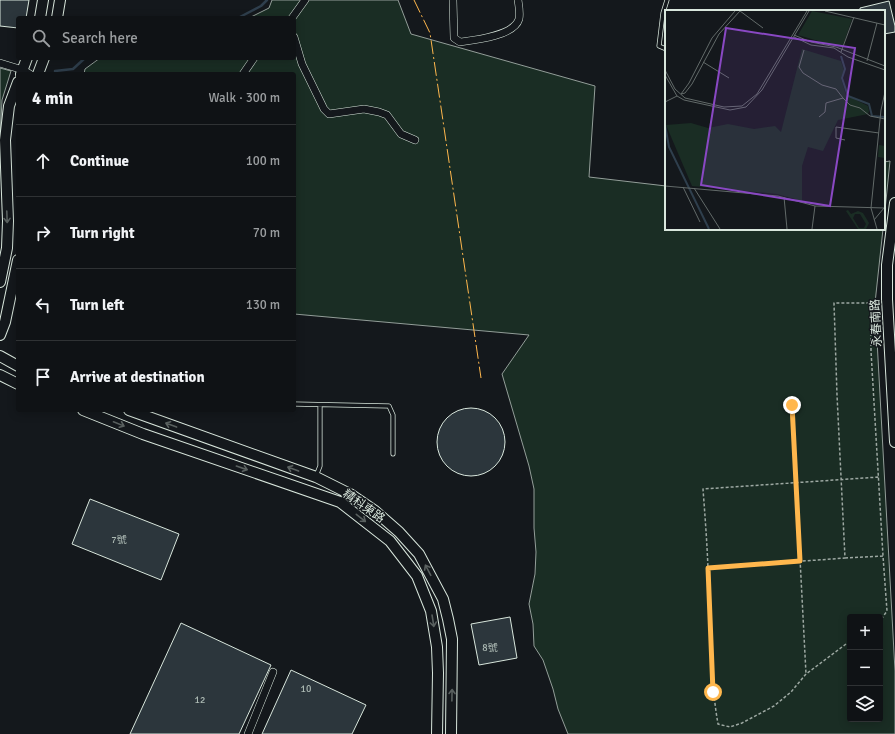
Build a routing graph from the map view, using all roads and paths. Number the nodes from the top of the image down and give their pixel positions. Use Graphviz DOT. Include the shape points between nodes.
graph roads {
  1 [pos="43,0"];
  2 [pos="60,0"];
  3 [pos="305,0"];
  4 [pos="453,0"];
  5 [pos="518,0"];
  6 [pos="667,0"];
  7 [pos="40,16"];
  8 [pos="57,16"];
  9 [pos="293,16"];
  10 [pos="296,44"];
  11 [pos="665,48"];
  12 [pos="27,60"];
  13 [pos="43,60"];
  14 [pos="253,60"];
  15 [pos="0,63"];
  16 [pos="22,72"];
  17 [pos="25,72"];
  18 [pos="39,72"];
  19 [pos="244,72"];
  20 [pos="16,87"];
  21 [pos="415,140"];
  22 [pos="895,204"];
  23 [pos="891,264"];
  24 [pos="16,270"];
  25 [pos="0,282"];
  26 [pos="887,299"];
  27 [pos="871,303"];
  28 [pos="0,335"];
  29 [pos="0,356"];
  30 [pos="16,365"];
  31 [pos="0,375"];
  32 [pos="16,383"];
  33 [pos="296,404"];
  34 [pos="792,405"];
  35 [pos="320,406"];
  36 [pos="88,412"];
  37 [pos="140,412"];
  38 [pos="151,414"];
  39 [pos="895,442"];
  40 [pos="392,454"];
  41 [pos="316,477"];
  42 [pos="879,477"];
  43 [pos="841,480"];
  44 [pos="797,482"];
  45 [pos="883,556"];
  46 [pos="845,558"];
  47 [pos="800,561"];
  48 [pos="708,568"];
  49 [pos="883,617"];
  50 [pos="847,643"];
  51 [pos="273,672"];
  52 [pos="806,674"];
  53 [pos="248,734"];
  54 [pos="437,734"];
  55 [pos="451,734"];
  1 -- 7 [label="street"];
  2 -- 8 [label="street"];
  3 -- 9 [label="street"];
  4 -- 5 [label="street" via="454,38 460,42 494,37 515,26 519,19"];
  6 -- 11 [label="lane" via="660,46"];
  10 -- 21 [label="street" via="302,64 324,109 329,114 364,110 379,112 387,115 401,134"];
  12 -- 17 [label="street"];
  13 -- 18 [label="street"];
  14 -- 19 [label="street"];
  15 -- 16 [label="street"];
  20 -- 25 [label="street, one-way" via="9,106 5,140 8,221 7,248"];
  22 -- 23 [label="street, 永春南路"];
  23 -- 26 [label="street, 永春南路"];
  24 -- 28 [label="street"];
  26 -- 27 [label="path"];
  26 -- 39 [label="street, 永春南路"];
  27 -- 42 [label="path" via="871,351"];
  27 -- 43 [label="path" via="834,303"];
  29 -- 30 [label="street"];
  31 -- 32 [label="street"];
  33 -- 35 [label="lane"];
  34 -- 44 [label="path"];
  35 -- 40 [label="lane" via="389,406 393,414"];
  35 -- 41 [label="lane" via="320,466"];
  36 -- 54 [label="street, 精科東路, one-way" via="143,434 340,502 390,540 417,576 431,611 437,647"];
  37 -- 38 [label="street, 精科東路"];
  41 -- 38 [label="street, 精科東路, one-way"];
  55 -- 41 [label="street, 精科東路, one-way" via="452,639 443,599 427,568 409,543 375,512 350,494"];
  42 -- 43 [label="path"];
  42 -- 45 [label="path"];
  43 -- 44 [label="path"];
  43 -- 46 [label="path"];
  44 -- 47 [label="path"];
  44 -- 48 [label="path" via="703,490"];
  45 -- 46 [label="path"];
  45 -- 49 [label="path" via="887,611"];
  46 -- 47 [label="path"];
  47 -- 48 [label="path"];
  47 -- 52 [label="path"];
  48 -- 52 [label="path" via="711,674 718,724 730,727 764,712 791,692"];
  50 -- 52 [label="path"];
  51 -- 53 [label="street"];
}
